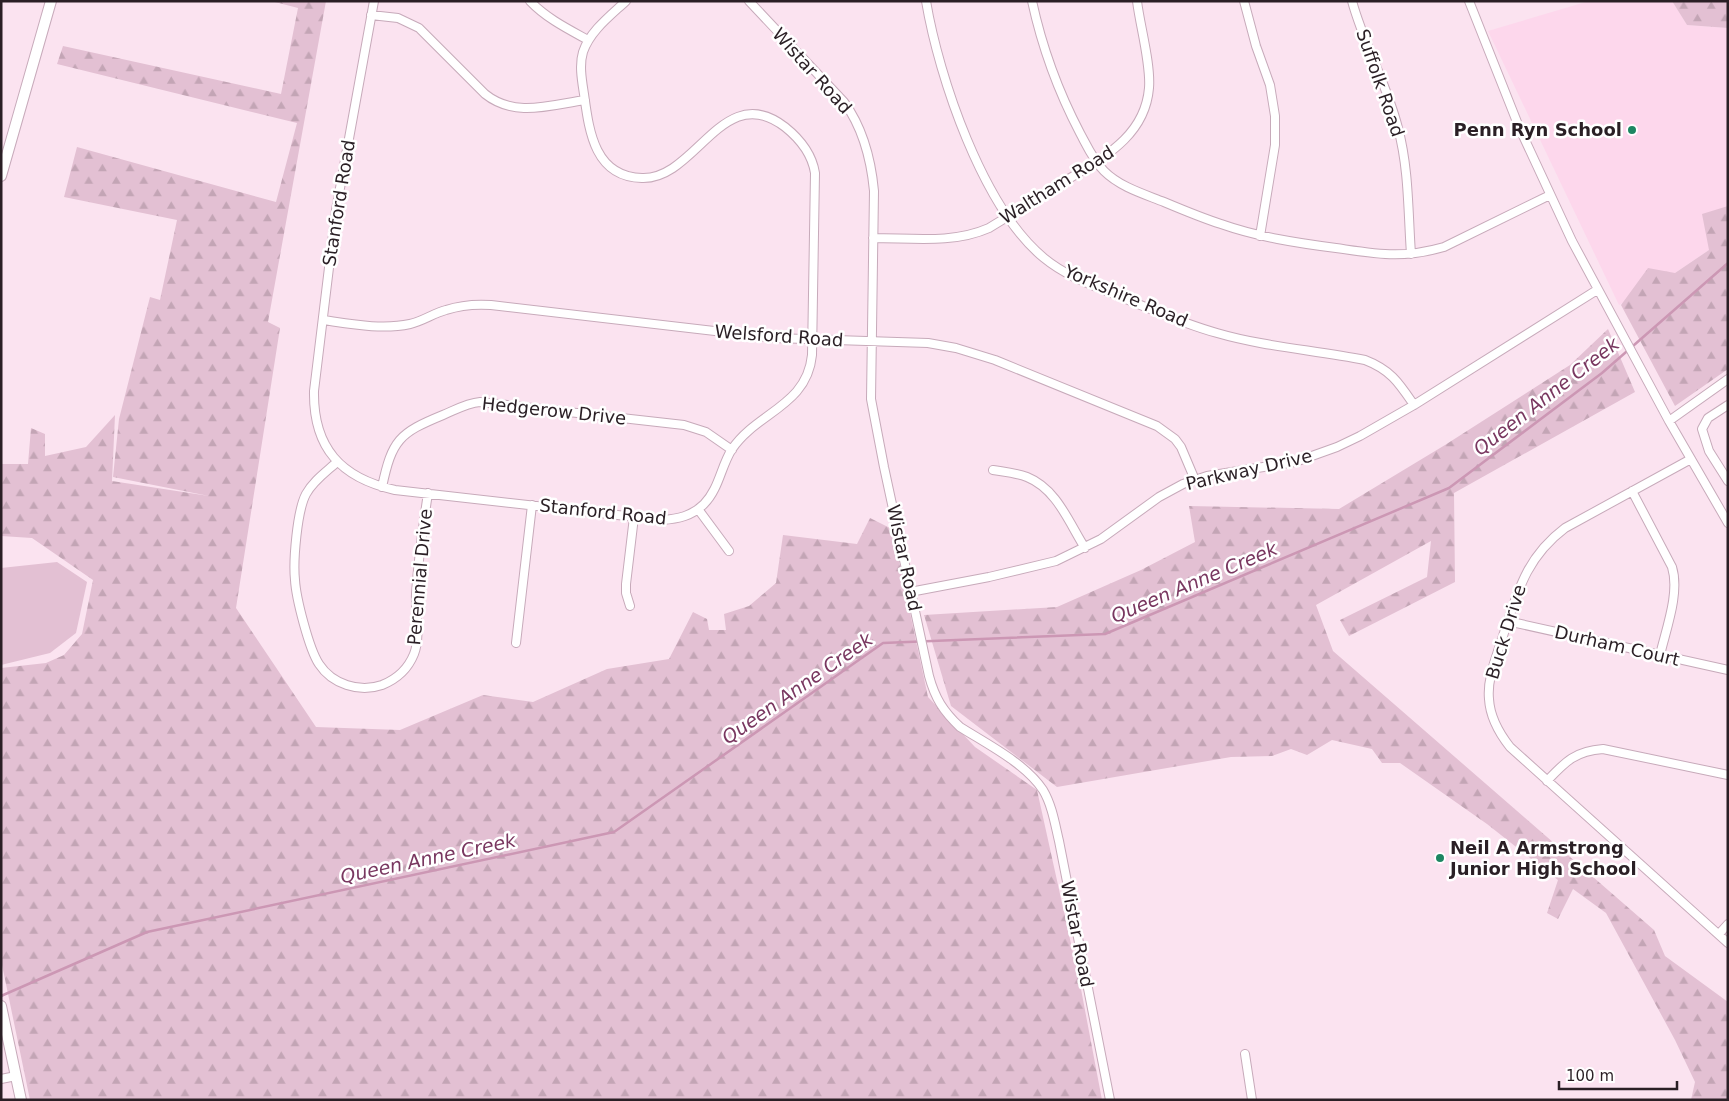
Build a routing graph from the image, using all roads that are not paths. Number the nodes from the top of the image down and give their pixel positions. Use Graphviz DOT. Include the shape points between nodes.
graph roads {
  1 [pos="51,1"];
  2 [pos="374,1"];
  3 [pos="530,1"];
  4 [pos="626,1"];
  5 [pos="748,1"];
  6 [pos="926,1"];
  7 [pos="1032,1"];
  8 [pos="1136,1"];
  9 [pos="1244,1"];
  10 [pos="1352,1"];
  11 [pos="1469,1"];
  12 [pos="371,14"];
  13 [pos="588,40"];
  14 [pos="585,100"];
  15 [pos="1097,163"];
  16 [pos="1,176"];
  17 [pos="1550,196"];
  18 [pos="1007,217"];
  19 [pos="1260,236"];
  20 [pos="873,238"];
  21 [pos="1411,254"];
  22 [pos="1597,290"];
  23 [pos="323,320"];
  24 [pos="812,340"];
  25 [pos="872,342"];
  26 [pos="1728,379"];
  27 [pos="1414,405"];
  28 [pos="1728,405"];
  29 [pos="1669,421"];
  30 [pos="732,450"];
  31 [pos="1690,459"];
  32 [pos="337,462"];
  33 [pos="993,470"];
  34 [pos="1195,480"];
  35 [pos="1728,481"];
  36 [pos="382,487"];
  37 [pos="1632,491"];
  38 [pos="428,493"];
  39 [pos="532,505"];
  40 [pos="698,509"];
  41 [pos="634,517"];
  42 [pos="1728,523"];
  43 [pos="1085,548"];
  44 [pos="729,551"];
  45 [pos="910,592"];
  46 [pos="630,606"];
  47 [pos="1507,621"];
  48 [pos="516,643"];
  49 [pos="1660,655"];
  50 [pos="1728,670"];
  51 [pos="1728,775"];
  52 [pos="1547,781"];
  53 [pos="1728,924"];
  54 [pos="1719,934"];
  55 [pos="1728,943"];
  56 [pos="1,1006"];
  57 [pos="1245,1054"];
  58 [pos="16,1076"];
  59 [pos="1,1079"];
  60 [pos="21,1100"];
  61 [pos="1110,1100"];
  62 [pos="1252,1100"];
  1 -- 16 [label="main road"];
  2 -- 12 [label="street, Stanford Road"];
  3 -- 13 [label="street" via="550,18"];
  4 -- 13 [label="street, Stanford Road"];
  5 -- 20 [label="street, Wistar Road" via="828,84 852,114 864,140 872,171"];
  6 -- 18 [label="street, Yorkshire Road" via="936,51 958,116"];
  7 -- 15 [label="street" via="1037,25 1061,92"];
  8 -- 15 [label="street, Waltham Road" via="1150,82 1147,102 1132,133"];
  9 -- 19 [label="street" via="1270,85 1275,116 1276,145"];
  10 -- 21 [label="street, Suffolk Road" via="1398,129 1404,157"];
  11 -- 17 [label="street"];
  12 -- 14 [label="street" via="398,18 419,28 497,103 528,109"];
  12 -- 23 [label="street, Stanford Road" via="336,210"];
  13 -- 14 [label="street, Stanford Road" via="581,60"];
  14 -- 24 [label="street, Stanford Road" via="591,137 598,154 618,172 636,178 671,171 719,127 739,117 760,116 790,131 810,156 815,173"];
  15 -- 18 [label="street, Waltham Road"];
  15 -- 19 [label="street" via="1113,179 1142,193"];
  17 -- 21 [label="street" via="1444,247"];
  17 -- 22 [label="street"];
  18 -- 20 [label="street, Waltham Road" via="968,236"];
  18 -- 27 [label="street, Yorkshire Road" via="1037,253 1082,281 1217,333 1365,360 1389,372"];
  19 -- 21 [label="street" via="1382,255"];
  20 -- 25 [label="street, Wistar Road"];
  22 -- 27 [label="street, Parkway Drive"];
  22 -- 29 [label="street"];
  23 -- 24 [label="street, Welsford Road" via="397,326 423,320 445,310 491,305"];
  23 -- 32 [label="street, Stanford Road" via="314,406 320,432"];
  24 -- 25 [label="street, Welsford Road"];
  24 -- 30 [label="street, Stanford Road" via="812,363 802,386 789,401 752,428"];
  25 -- 34 [label="street, Welsford Road" via="928,343 977,354 1157,426 1181,447"];
  25 -- 45 [label="street, Wistar Road" via="873,414"];
  26 -- 29 [label="street"];
  27 -- 34 [label="street, Parkway Drive" via="1325,452 1295,462 1236,470"];
  28 -- 35 [label="street" via="1708,418 1702,429 1709,451"];
  29 -- 31 [label="street"];
  30 -- 36 [label="street, Hedgerow Drive" via="706,432 684,425 480,402 412,428 391,453"];
  30 -- 40 [label="street, Stanford Road" via="707,501"];
  31 -- 37 [label="street, Buck Drive"];
  31 -- 42 [label="street"];
  32 -- 36 [label="street, Stanford Road" via="366,481"];
  32 -- 38 [label="street, Perennial Drive" via="310,487 304,500 294,570 296,591 313,652 329,675 349,686 371,688 388,683 401,673 414,654 416,591"];
  33 -- 43 [label="street" via="1026,476 1043,486 1058,502"];
  34 -- 43 [label="street, Parkway Drive" via="1159,497"];
  36 -- 38 [label="street, Stanford Road"];
  37 -- 47 [label="street, Buck Drive" via="1565,528 1541,549 1524,576"];
  37 -- 49 [label="street" via="1674,574 1674,591"];
  38 -- 39 [label="street, Stanford Road"];
  39 -- 41 [label="street, Stanford Road"];
  39 -- 48 [label="street"];
  40 -- 41 [label="street, Stanford Road" via="677,519"];
  40 -- 44 [label="street"];
  41 -- 46 [label="street" via="626,584"];
  43 -- 45 [label="street, Parkway Drive" via="1039,566"];
  45 -- 61 [label="street, Wistar Road" via="932,689 938,702 960,727 1025,770 1047,799 1059,841"];
  47 -- 49 [label="street, Durham Court"];
  47 -- 52 [label="street, Buck Drive" via="1491,677 1488,697 1491,712 1502,738"];
  49 -- 50 [label="street, Durham Court"];
  51 -- 52 [label="street" via="1603,749 1570,758"];
  52 -- 54 [label="street, Buck Drive"];
  53 -- 54 [label="street"];
  54 -- 55 [label="street, Buck Drive"];
  56 -- 58 [label="main road"];
  57 -- 62 [label="street"];
  58 -- 59 [label="street"];
  58 -- 60 [label="main road"];
}
